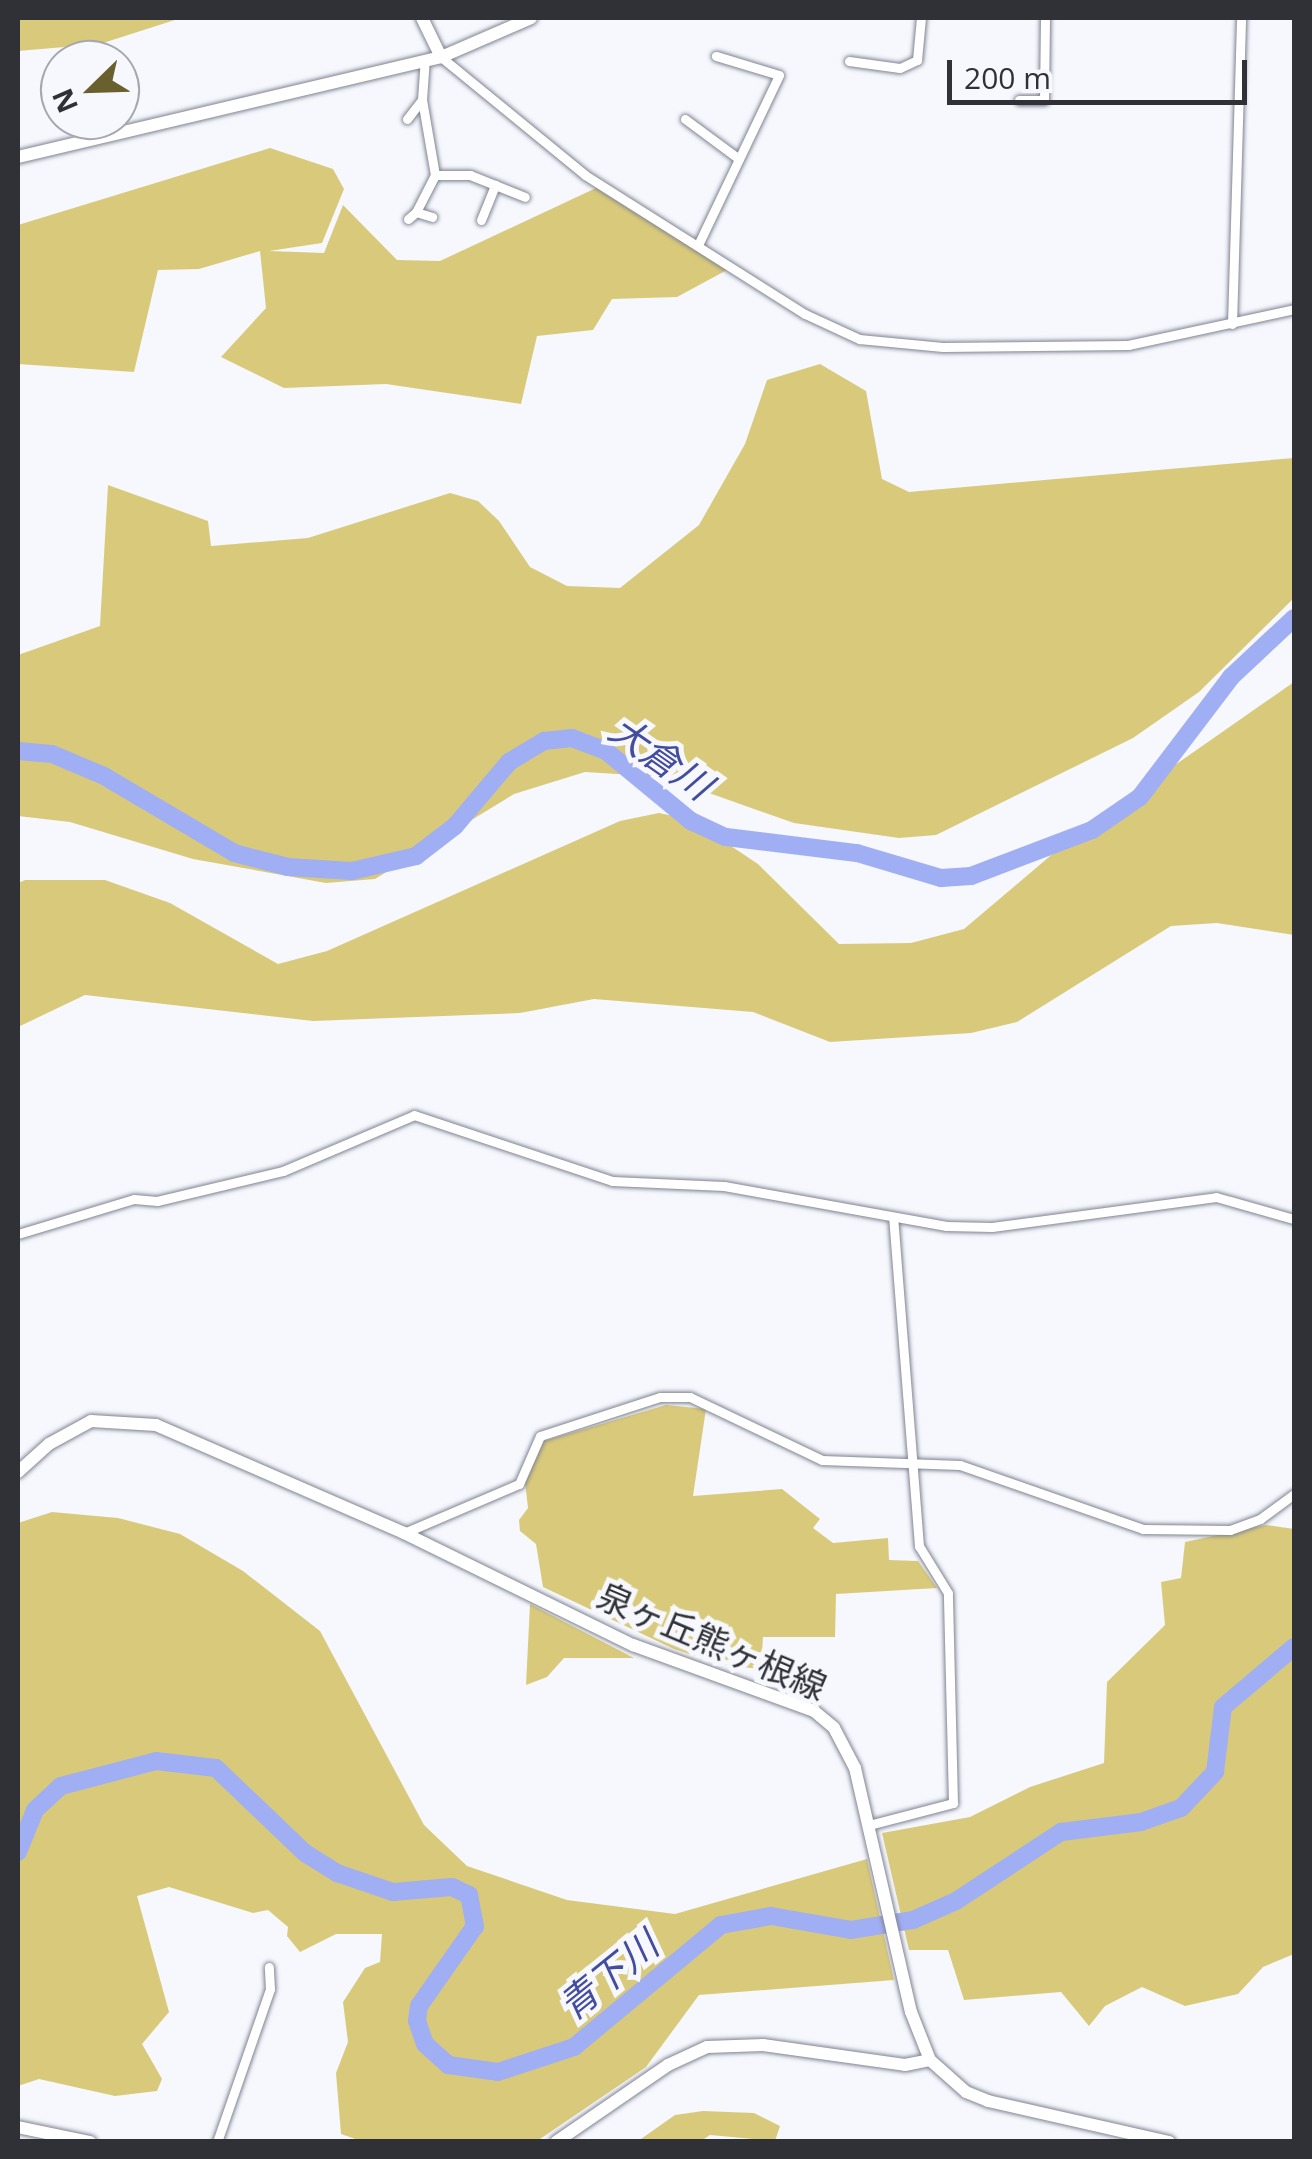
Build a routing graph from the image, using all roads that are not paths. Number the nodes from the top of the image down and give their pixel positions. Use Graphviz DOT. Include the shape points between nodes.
graph roads {
  1 [pos="422,18"];
  2 [pos="530,18"];
  3 [pos="921,18"];
  4 [pos="1045,18"];
  5 [pos="1242,18"];
  6 [pos="716,56"];
  7 [pos="441,57"];
  8 [pos="425,61"];
  9 [pos="849,61"];
  10 [pos="422,100"];
  11 [pos="1019,100"];
  12 [pos="407,119"];
  13 [pos="686,119"];
  14 [pos="18,156"];
  15 [pos="739,159"];
  16 [pos="435,175"];
  17 [pos="495,185"];
  18 [pos="525,198"];
  19 [pos="432,217"];
  20 [pos="480,220"];
  21 [pos="698,245"];
  22 [pos="1294,309"];
  23 [pos="1232,324"];
  24 [pos="894,1218"];
  25 [pos="1294,1219"];
  26 [pos="18,1234"];
  27 [pos="913,1465"];
  28 [pos="18,1472"];
  29 [pos="1294,1494"];
  30 [pos="404,1532"];
  31 [pos="869,1825"];
  32 [pos="268,1967"];
  33 [pos="930,2060"];
  34 [pos="18,2127"];
  35 [pos="90,2142"];
  36 [pos="217,2142"];
  37 [pos="556,2142"];
  38 [pos="1168,2142"];
  1 -- 7 [label="main road"];
  2 -- 7 [label="main road"];
  3 -- 9 [label="street" via="917,60 900,68"];
  4 -- 11 [label="street" via="1044,100"];
  5 -- 23 [label="street"];
  6 -- 15 [label="street" via="778,75"];
  7 -- 8 [label="main road"];
  7 -- 21 [label="street" via="585,175"];
  8 -- 10 [label="street"];
  8 -- 14 [label="main road"];
  10 -- 12 [label="street"];
  10 -- 16 [label="street"];
  13 -- 15 [label="street"];
  15 -- 21 [label="street"];
  16 -- 17 [label="street"];
  16 -- 19 [label="street" via="412,216"];
  17 -- 18 [label="street"];
  17 -- 20 [label="street"];
  21 -- 23 [label="street" via="804,314 871,342 1128,345"];
  22 -- 23 [label="street"];
  24 -- 25 [label="street" via="992,1226 1216,1197"];
  24 -- 26 [label="street" via="724,1186 612,1181 414,1115 283,1172 158,1201 134,1199"];
  24 -- 27 [label="street"];
  27 -- 29 [label="street" via="978,1470 1133,1526 1168,1532 1230,1530 1260,1520"];
  27 -- 30 [label="street" via="822,1460 690,1397 660,1397 540,1436 518,1484"];
  27 -- 31 [label="street" via="918,1546 948,1593 952,1804"];
  28 -- 30 [label="main road, 泉ヶ丘熊ヶ根線" via="49,1444 91,1422 136,1420"];
  30 -- 31 [label="main road, 泉ヶ丘熊ヶ根線" via="634,1645 814,1711 846,1747"];
  31 -- 33 [label="main road, 泉ヶ丘熊ヶ根線" via="904,1982"];
  32 -- 36 [label="street" via="270,1989"];
  33 -- 37 [label="main road" via="905,2065 763,2044 708,2047 668,2065"];
  33 -- 38 [label="main road" via="966,2092 988,2101"];
  34 -- 35 [label="main road"];
}
